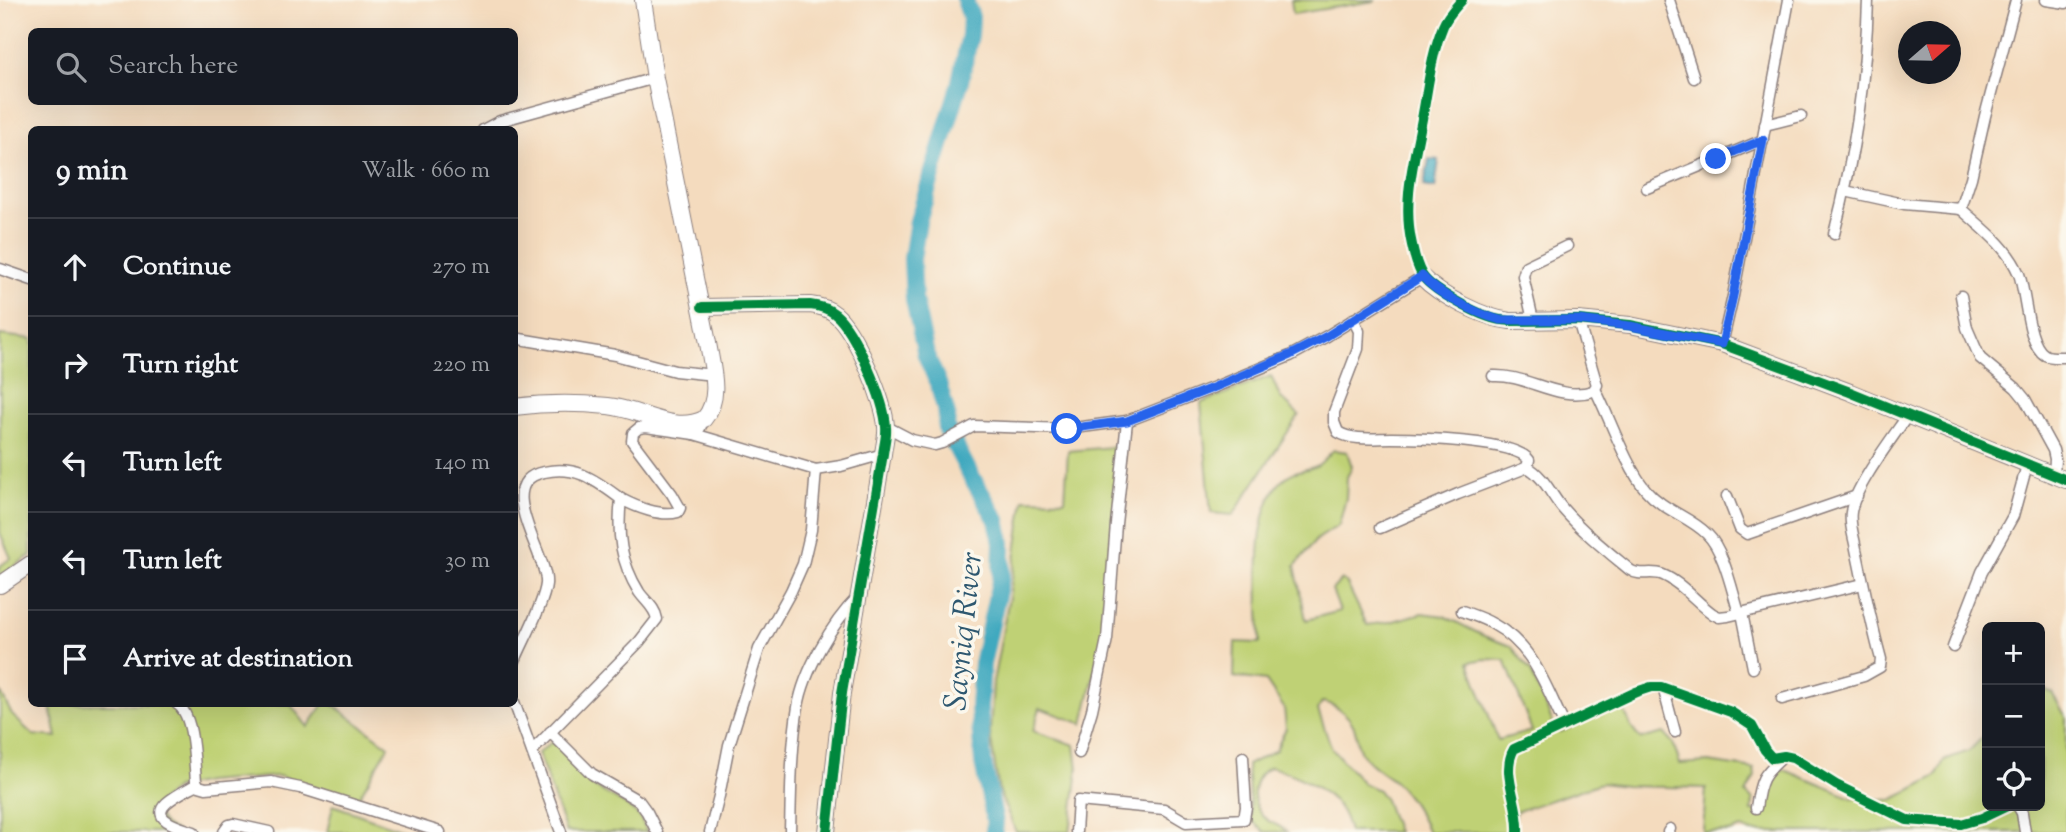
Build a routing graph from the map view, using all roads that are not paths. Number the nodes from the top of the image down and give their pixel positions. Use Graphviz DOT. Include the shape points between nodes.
graph roads {
  1 [pos="643,0"];
  2 [pos="1462,0"];
  3 [pos="1669,0"];
  4 [pos="1789,0"];
  5 [pos="1868,0"];
  6 [pos="2016,0"];
  7 [pos="2046,0"];
  8 [pos="2066,3"];
  9 [pos="656,78"];
  10 [pos="1694,78"];
  11 [pos="1801,116"];
  12 [pos="1765,125"];
  13 [pos="491,126"];
  14 [pos="1763,140"];
  15 [pos="1647,188"];
  16 [pos="1845,191"];
  17 [pos="1961,209"];
  18 [pos="1834,234"];
  19 [pos="1567,246"];
  20 [pos="0,270"];
  21 [pos="1422,276"];
  22 [pos="28,280"];
  23 [pos="1961,296"];
  24 [pos="702,307"];
  25 [pos="1353,319"];
  26 [pos="1533,320"];
  27 [pos="1578,320"];
  28 [pos="518,339"];
  29 [pos="1722,344"];
  30 [pos="2066,358"];
  31 [pos="714,375"];
  32 [pos="1493,376"];
  33 [pos="1595,389"];
  34 [pos="518,407"];
  35 [pos="1908,415"];
  36 [pos="704,419"];
  37 [pos="1127,421"];
  38 [pos="887,428"];
  39 [pos="694,434"];
  40 [pos="883,454"];
  41 [pos="2027,464"];
  42 [pos="1527,467"];
  43 [pos="816,470"];
  44 [pos="2060,478"];
  45 [pos="1727,496"];
  46 [pos="1857,496"];
  47 [pos="621,499"];
  48 [pos="1380,528"];
  49 [pos="28,566"];
  50 [pos="1863,584"];
  51 [pos="0,585"];
  52 [pos="859,596"];
  53 [pos="1462,611"];
  54 [pos="1741,613"];
  55 [pos="1953,647"];
  56 [pos="518,654"];
  57 [pos="1753,668"];
  58 [pos="1663,687"];
  59 [pos="1782,699"];
  60 [pos="180,707"];
  61 [pos="516,707"];
  62 [pos="1565,726"];
  63 [pos="550,732"];
  64 [pos="1675,732"];
  65 [pos="532,751"];
  66 [pos="1079,753"];
  67 [pos="1784,756"];
  68 [pos="1243,757"];
  69 [pos="197,784"];
  70 [pos="1756,808"];
  71 [pos="1997,811"];
  72 [pos="2021,811"];
  73 [pos="194,832"];
  74 [pos="224,832"];
  75 [pos="269,832"];
  76 [pos="440,832"];
  77 [pos="561,832"];
  78 [pos="657,832"];
  79 [pos="710,832"];
  80 [pos="790,832"];
  81 [pos="827,832"];
  82 [pos="1076,832"];
  83 [pos="1518,832"];
  84 [pos="2025,832"];
  1 -- 9 [label="street"];
  2 -- 21 [label="street" via="1444,24 1435,51 1412,164 1409,232"];
  3 -- 10 [label="street"];
  4 -- 12 [label="street"];
  5 -- 16 [label="street" via="1866,58"];
  6 -- 17 [label="street"];
  7 -- 8 [label="street"];
  9 -- 13 [label="street"];
  9 -- 24 [label="street"];
  11 -- 12 [label="street"];
  12 -- 14 [label="street"];
  14 -- 15 [label="street"];
  14 -- 29 [label="street"];
  16 -- 17 [label="street" via="1904,204"];
  16 -- 18 [label="street"];
  17 -- 30 [label="street" via="2004,248 2019,275 2037,349 2044,355"];
  19 -- 26 [label="street" via="1524,269"];
  20 -- 22 [label="street"];
  21 -- 25 [label="street"];
  21 -- 26 [label="street" via="1437,290 1488,317"];
  23 -- 44 [label="street" via="1967,328 1980,358 2025,399 2053,450"];
  24 -- 31 [label="street"];
  24 -- 38 [label="street" via="810,305 835,314 864,360"];
  25 -- 37 [label="street" via="1290,355"];
  25 -- 42 [label="street" via="1360,338 1358,349 1334,412 1341,435 1493,445 1522,453 1529,460"];
  26 -- 27 [label="street"];
  27 -- 29 [label="street"];
  27 -- 33 [label="street"];
  28 -- 31 [label="street"];
  29 -- 35 [label="street"];
  31 -- 36 [label="street" via="714,404"];
  32 -- 33 [label="street" via="1506,375 1559,391"];
  33 -- 54 [label="street" via="1645,489 1716,545"];
  34 -- 36 [label="street" via="611,406 677,424"];
  35 -- 41 [label="street"];
  35 -- 46 [label="street"];
  36 -- 39 [label="street"];
  37 -- 38 [label="street" via="1067,429 974,426 935,445"];
  37 -- 66 [label="street" via="1107,639"];
  38 -- 40 [label="street"];
  39 -- 43 [label="street"];
  39 -- 47 [label="street" via="642,427 632,437 679,511 651,510"];
  40 -- 43 [label="street"];
  40 -- 52 [label="street"];
  41 -- 44 [label="street"];
  41 -- 55 [label="street" via="2013,516 1982,572"];
  42 -- 48 [label="street"];
  42 -- 54 [label="street" via="1540,476 1587,533 1630,570 1638,575 1663,575 1719,617"];
  43 -- 79 [label="street" via="803,564 759,649 729,745"];
  45 -- 46 [label="street" via="1740,529 1747,534"];
  46 -- 50 [label="street" via="1850,520"];
  47 -- 56 [label="street" via="568,469 540,472 526,482 524,516 547,581"];
  47 -- 63 [label="street" via="618,522 625,564 657,620"];
  49 -- 51 [label="street"];
  50 -- 54 [label="street"];
  50 -- 59 [label="street" via="1880,667 1864,676"];
  52 -- 80 [label="street" via="836,621 801,694"];
  52 -- 81 [label="street" via="842,693"];
  53 -- 62 [label="street" via="1514,638 1535,662"];
  54 -- 57 [label="street"];
  58 -- 62 [label="street" via="1636,692"];
  58 -- 64 [label="street"];
  58 -- 67 [label="street" via="1731,712 1752,726 1768,755"];
  60 -- 69 [label="street" via="188,721"];
  61 -- 65 [label="street"];
  62 -- 83 [label="street" via="1514,748 1510,757"];
  63 -- 65 [label="street"];
  63 -- 78 [label="street" via="592,774 639,802"];
  65 -- 77 [label="street"];
  67 -- 70 [label="street" via="1759,785"];
  67 -- 71 [label="street" via="1907,820 1961,824"];
  68 -- 82 [label="street" via="1244,818 1186,822 1164,809 1078,801"];
  69 -- 73 [label="street" via="165,803 161,811 167,821"];
  69 -- 76 [label="street" via="206,788 271,782"];
  72 -- 84 [label="street"];
  74 -- 75 [label="street" via="233,824"];
}
